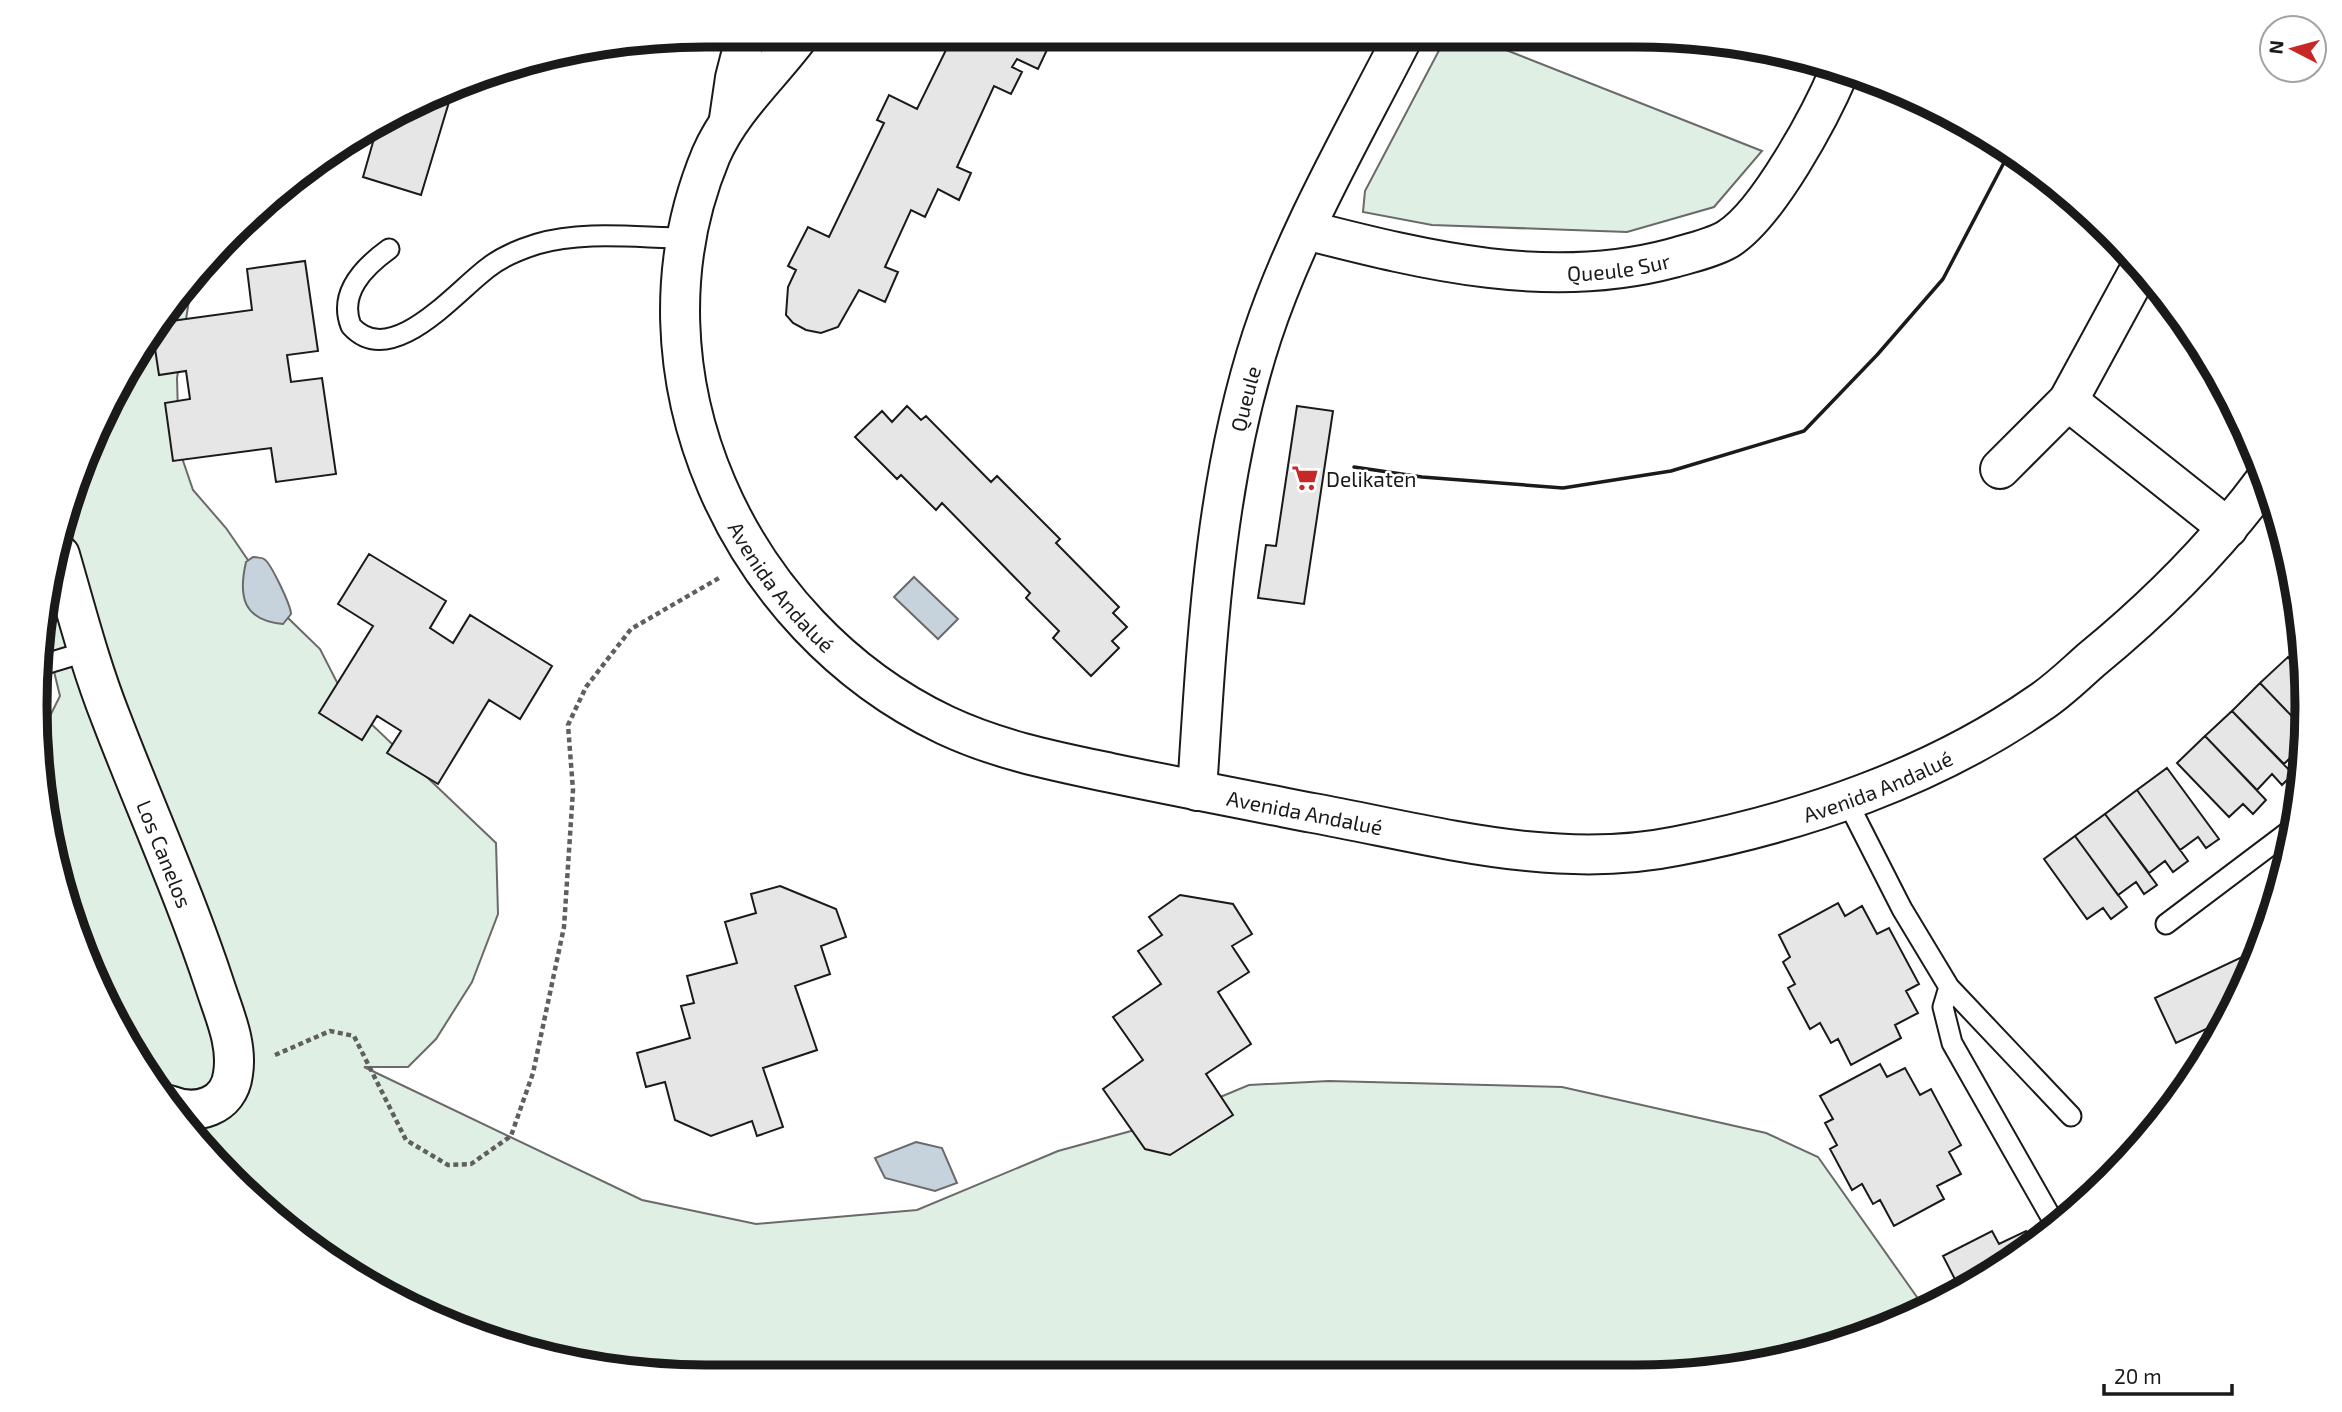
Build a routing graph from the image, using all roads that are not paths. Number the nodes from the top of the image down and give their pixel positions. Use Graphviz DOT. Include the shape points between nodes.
graph roads {
  1 [pos="743,47"];
  2 [pos="790,47"];
  3 [pos="1398,47"];
  4 [pos="1836,79"];
  5 [pos="729,119"];
  6 [pos="1306,230"];
  7 [pos="688,238"];
  8 [pos="389,249"];
  9 [pos="2135,277"];
  10 [pos="2068,401"];
  11 [pos="2000,469"];
  12 [pos="2258,489"];
  13 [pos="2228,528"];
  14 [pos="63,565"];
  15 [pos="88,651"];
  16 [pos="49,663"];
  17 [pos="1197,791"];
  18 [pos="1846,799"];
  19 [pos="2282,837"];
  20 [pos="2166,924"];
  21 [pos="1950,987"];
  22 [pos="184,1108"];
  23 [pos="2071,1116"];
  24 [pos="2051,1217"];
  1 -- 5 [label="street, Avenida Andalué"];
  2 -- 5 [label="street, Avenida Andalué"];
  3 -- 6 [label="street, Queule"];
  4 -- 6 [label="street, Queule Sur" via="1806,139 1758,209 1729,239 1689,254 1641,267 1593,272 1507,271 1413,257"];
  5 -- 7 [label="street, Avenida Andalué" via="710,157"];
  6 -- 17 [label="street, Queule" via="1262,334 1230,457 1212,585"];
  7 -- 8 [label="lane" via="564,238 539,243 491,265 424,322 404,333 368,339 351,326 347,305 357,278"];
  7 -- 17 [label="street, Avenida Andalué" via="682,292 690,399 714,482 753,558 783,598 827,644 899,699 945,725 1021,753"];
  9 -- 10 [label="street"];
  10 -- 11 [label="street"];
  10 -- 13 [label="street"];
  12 -- 13 [label="street, Avenida Andalué"];
  13 -- 18 [label="street, Avenida Andalué" via="2140,619 2039,704 1962,749"];
  14 -- 15 [label="street, Los Canelos"];
  15 -- 16 [label="lane"];
  15 -- 22 [label="street, Los Canelos" via="203,950 232,1038 229,1089 209,1107"];
  17 -- 18 [label="street, Avenida Andalué" via="1533,853 1583,855 1673,847"];
  18 -- 21 [label="lane" via="1902,909"];
  19 -- 20 [label="lane"];
  21 -- 23 [label="lane"];
  21 -- 24 [label="lane" via="1943,1007 1952,1043"];
}
